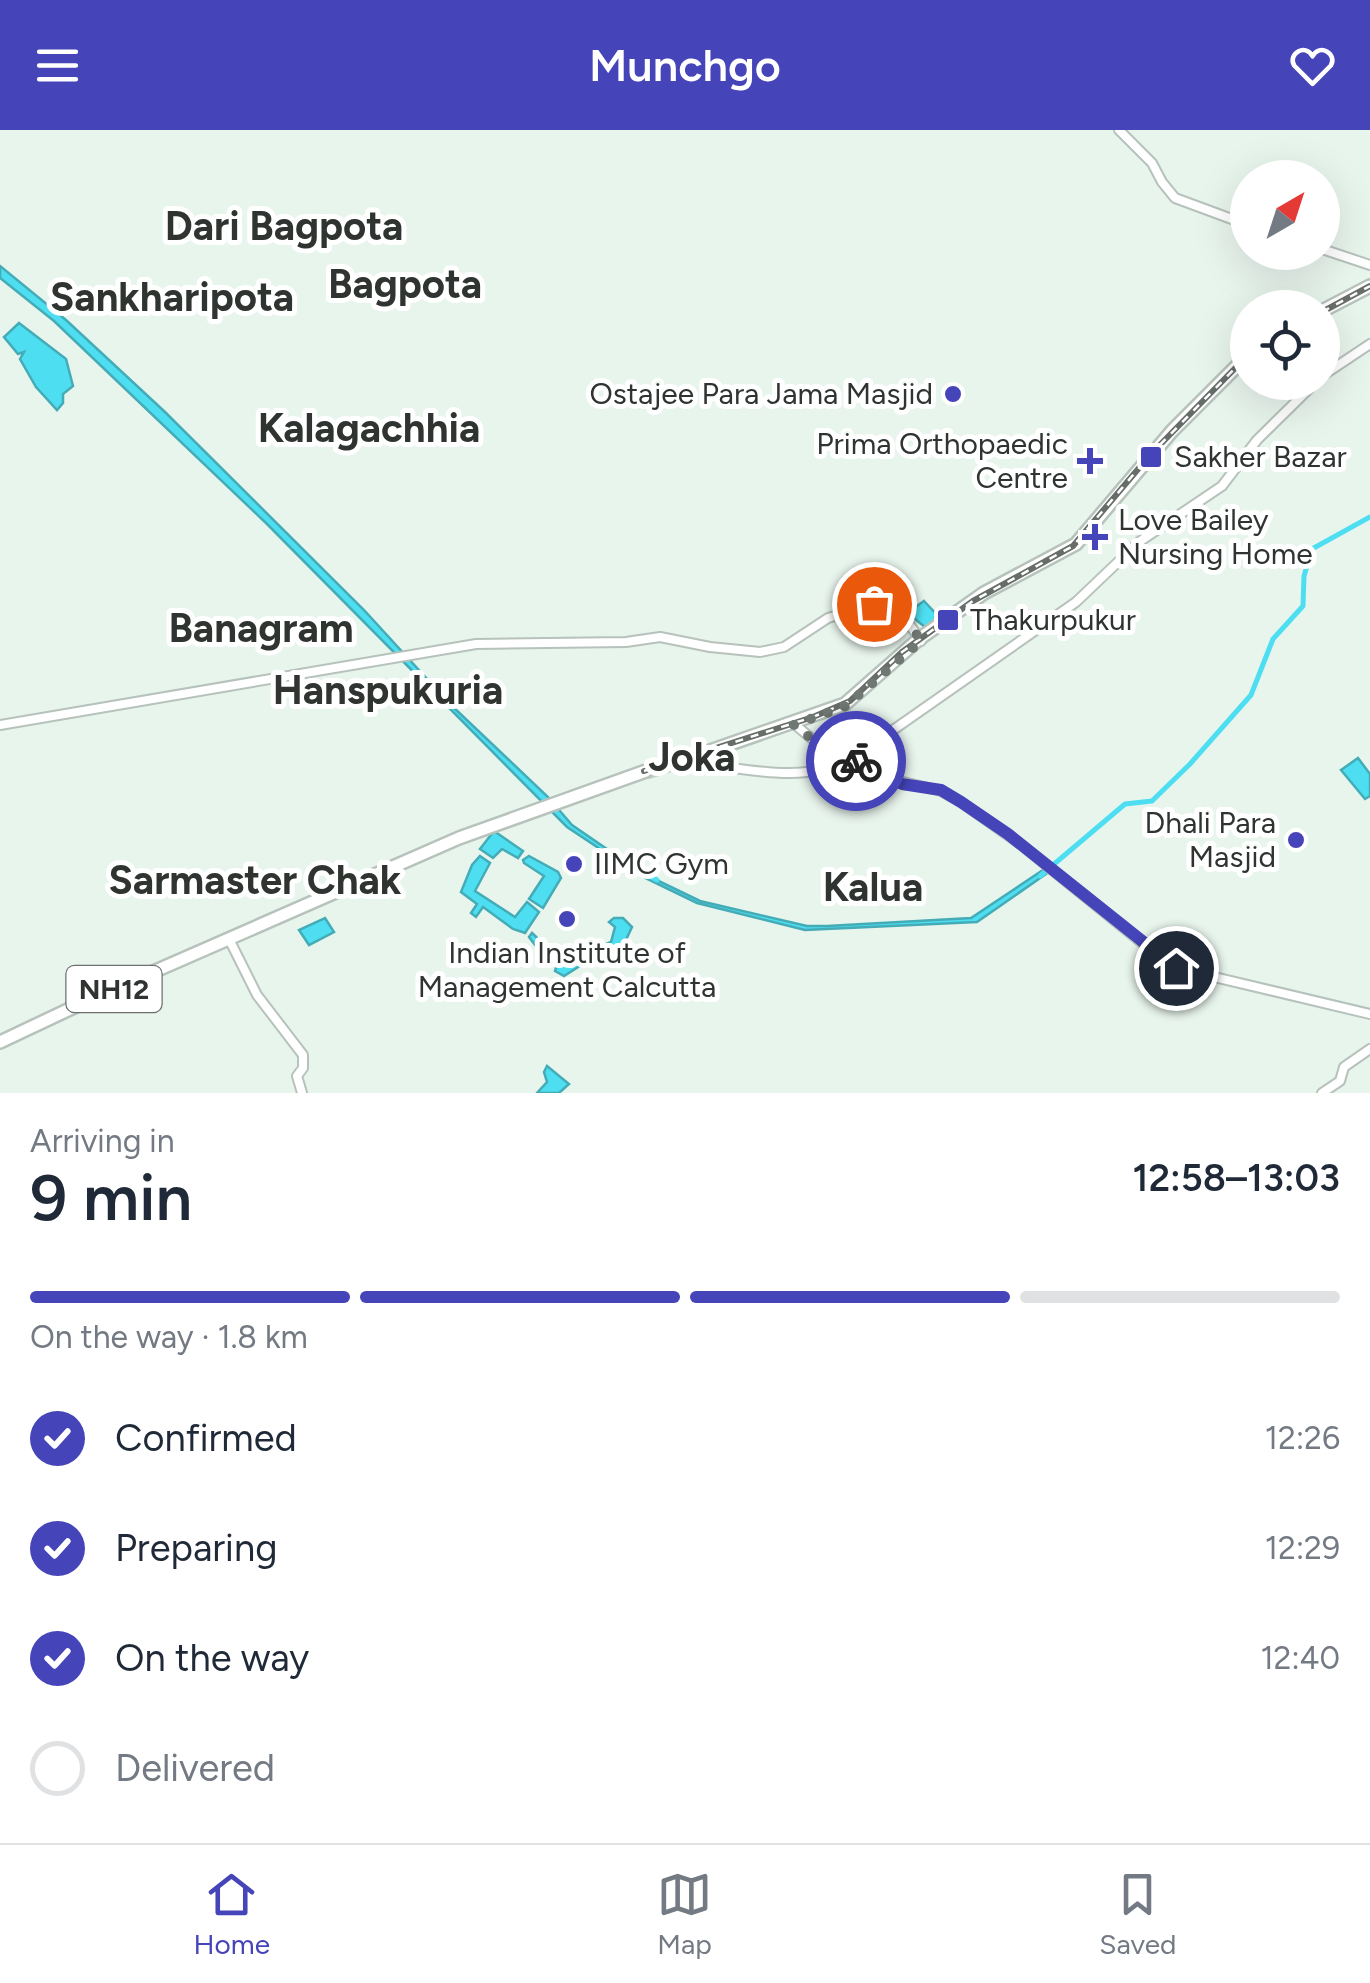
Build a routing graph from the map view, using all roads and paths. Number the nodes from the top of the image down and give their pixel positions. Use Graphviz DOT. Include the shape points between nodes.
graph roads {
  1 [pos="1119,130"];
  2 [pos="1230,218"];
  3 [pos="1340,254"];
  4 [pos="1370,265"];
  5 [pos="1370,287"];
  6 [pos="1340,303"];
  7 [pos="1370,343"];
  8 [pos="1340,362"];
  9 [pos="1230,375"];
  10 [pos="1297,400"];
  11 [pos="920,640"];
  12 [pos="794,724"];
  13 [pos="0,725"];
  14 [pos="852,758"];
  15 [pos="690,759"];
  16 [pos="646,773"];
  17 [pos="229,939"];
  18 [pos="1370,1014"];
  19 [pos="0,1042"];
  20 [pos="1370,1049"];
  21 [pos="302,1093"];
  22 [pos="1322,1093"];
  1 -- 2 [label="main road" via="1176,198"];
  3 -- 4 [label="main road"];
  5 -- 6 [label="highway"];
  7 -- 8 [label="main road"];
  9 -- 11 [label="highway" via="1076,544"];
  10 -- 14 [label="main road" via="1254,440 1226,479 1136,541 1062,611"];
  11 -- 12 [label="highway" via="855,697"];
  11 -- 13 [label="main road" via="900,612 874,604 760,652 660,637 476,644"];
  12 -- 14 [label="main road"];
  12 -- 15 [label="highway"];
  14 -- 15 [label="main road" via="804,772"];
  14 -- 18 [label="main road" via="902,784 941,790 1002,830 1172,967"];
  16 -- 17 [label="highway, NH12" via="459,838"];
  17 -- 19 [label="highway, NH12"];
  17 -- 21 [label="main road" via="257,995 303,1055 296,1076"];
  20 -- 22 [label="main road"];
}
